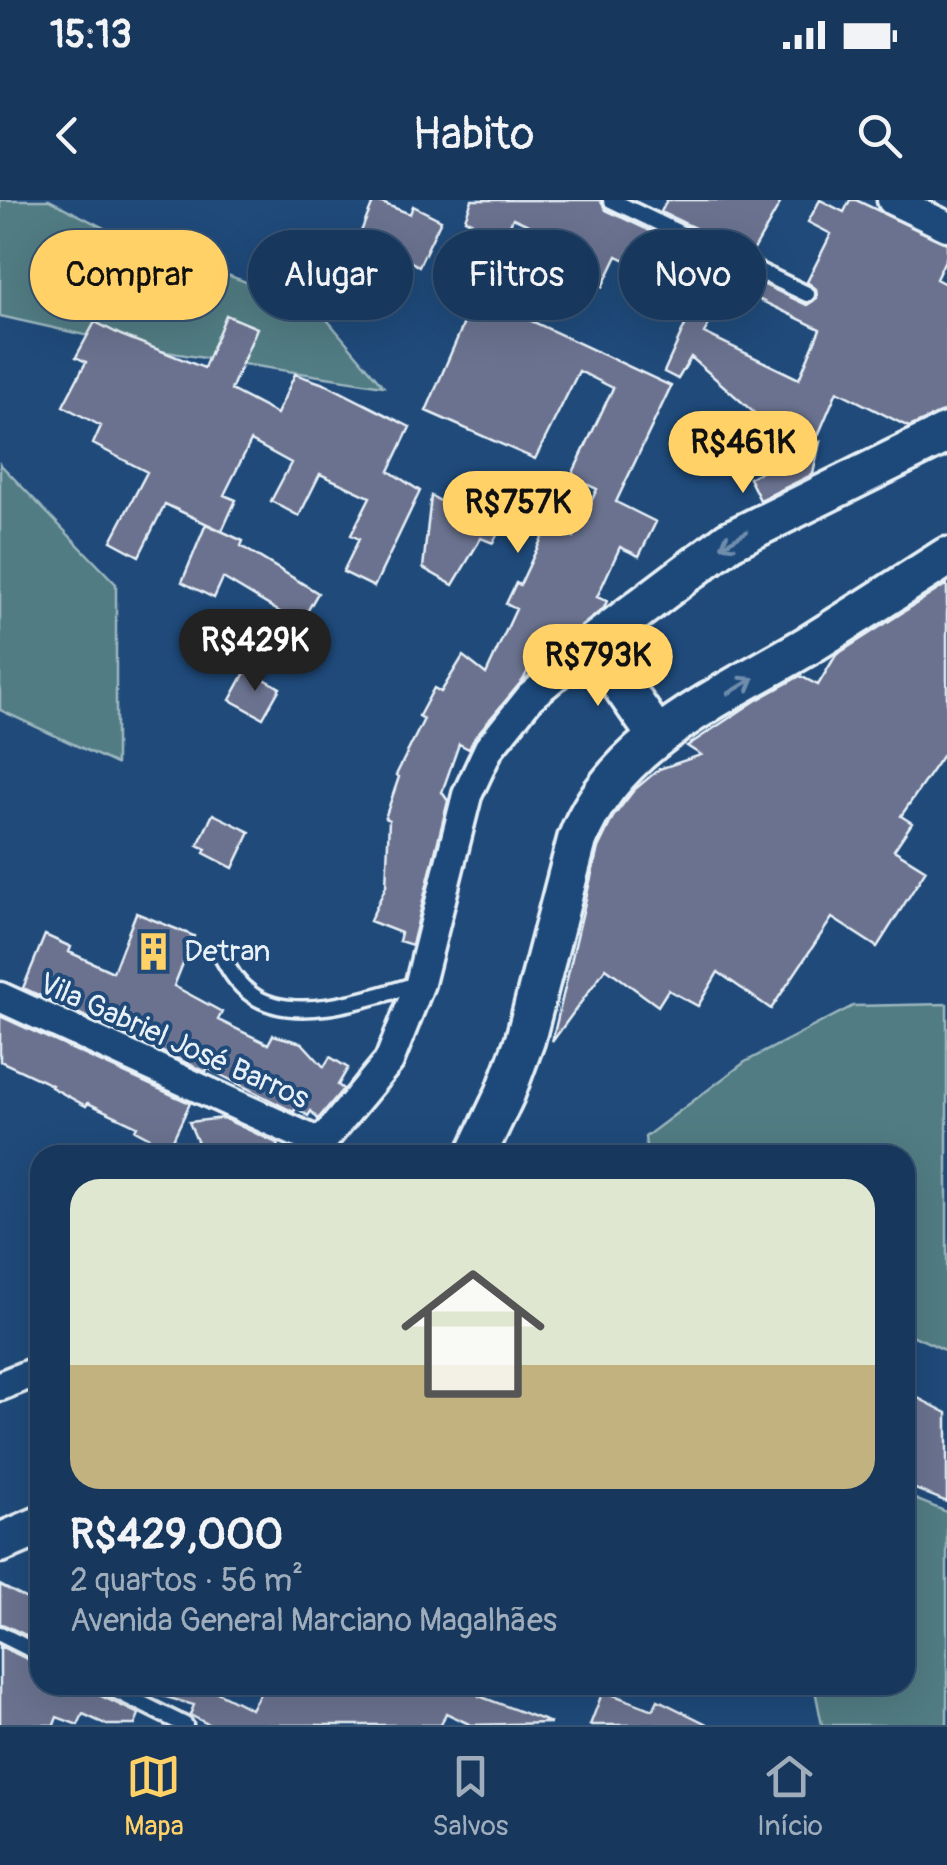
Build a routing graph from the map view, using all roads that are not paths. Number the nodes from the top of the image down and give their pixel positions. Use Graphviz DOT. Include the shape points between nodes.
graph roads {
  1 [pos="611,200"];
  2 [pos="892,200"];
  3 [pos="947,226"];
  4 [pos="807,294"];
  5 [pos="947,433"];
  6 [pos="947,557"];
  7 [pos="593,644"];
  8 [pos="657,736"];
  9 [pos="222,957"];
  10 [pos="420,983"];
  11 [pos="0,997"];
  12 [pos="308,1145"];
  13 [pos="319,1145"];
  14 [pos="481,1145"];
  15 [pos="30,1374"];
  16 [pos="0,1386"];
  17 [pos="30,1530"];
  18 [pos="0,1544"];
  19 [pos="0,1634"];
  20 [pos="30,1649"];
  21 [pos="124,1695"];
  22 [pos="185,1725"];
  1 -- 4 [label="lane"];
  2 -- 3 [label="street"];
  5 -- 7 [label="street, one-way" via="728,541"];
  8 -- 6 [label="street, one-way"];
  7 -- 8 [label="street"];
  7 -- 10 [label="street" via="530,697 489,748 467,794"];
  8 -- 14 [label="street" via="588,808 525,1040"];
  9 -- 10 [label="lane" via="254,997 282,1009 364,1000"];
  10 -- 13 [label="street" via="389,1061"];
  11 -- 12 [label="street, Vila Gabriel José Barros"];
  15 -- 16 [label="street"];
  17 -- 18 [label="street"];
  19 -- 20 [label="lane"];
  21 -- 22 [label="lane"];
}
